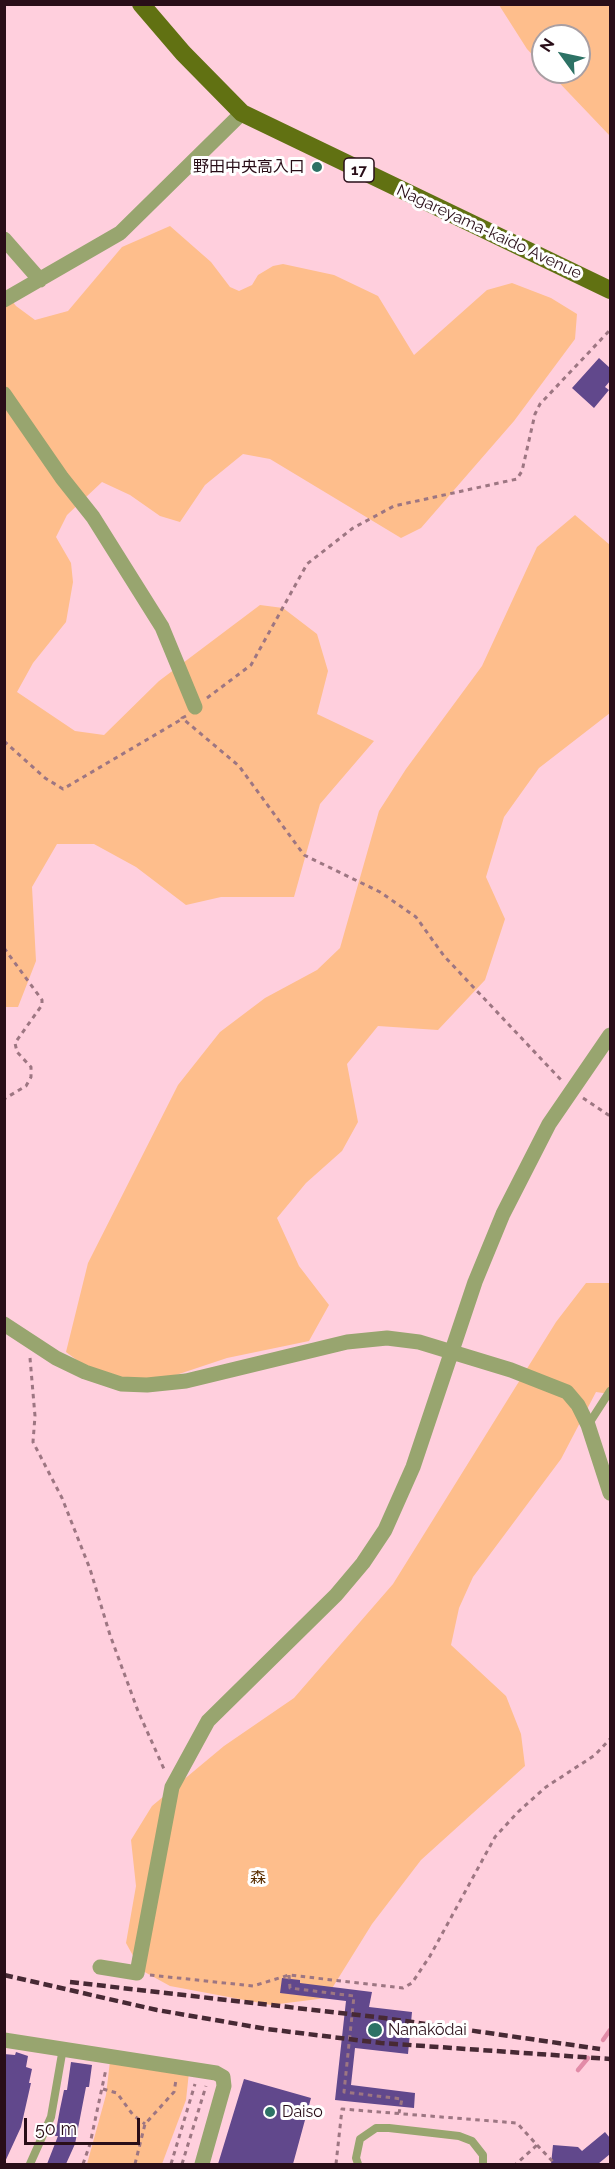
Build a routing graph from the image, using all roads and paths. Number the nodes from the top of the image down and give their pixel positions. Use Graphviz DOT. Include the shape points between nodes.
graph roads {
  1 [pos="141,4"];
  2 [pos="242,112"];
  3 [pos="4,239"];
  4 [pos="40,280"];
  5 [pos="610,290"];
  6 [pos="4,300"];
  7 [pos="610,330"];
  8 [pos="4,394"];
  9 [pos="195,707"];
  10 [pos="182,718"];
  11 [pos="4,741"];
  12 [pos="4,948"];
  13 [pos="610,1035"];
  14 [pos="570,1090"];
  15 [pos="4,1099"];
  16 [pos="610,1116"];
  17 [pos="4,1324"];
  18 [pos="27,1341"];
  19 [pos="451,1351"];
  20 [pos="610,1391"];
  21 [pos="588,1425"];
  22 [pos="610,1493"];
  23 [pos="610,1739"];
  24 [pos="172,1787"];
  25 [pos="100,1967"];
  26 [pos="137,1973"];
  27 [pos="289,1975"];
  28 [pos="4,2040"];
  29 [pos="63,2047"];
  30 [pos="109,2056"];
  31 [pos="178,2066"];
  32 [pos="196,2079"];
  33 [pos="207,2081"];
  34 [pos="103,2089"];
  35 [pos="399,2113"];
  36 [pos="145,2124"];
  37 [pos="537,2145"];
  38 [pos="30,2164"];
  39 [pos="83,2164"];
  40 [pos="135,2164"];
  41 [pos="171,2164"];
  42 [pos="182,2164"];
  43 [pos="202,2164"];
  44 [pos="358,2164"];
  45 [pos="483,2164"];
  46 [pos="555,2164"];
  1 -- 2 [label="main road, Nagareyama-kaido Avenue / 17"];
  2 -- 4 [label="street" via="120,233"];
  2 -- 5 [label="main road, Nagareyama-kaido Avenue / 17"];
  3 -- 4 [label="street"];
  4 -- 6 [label="street"];
  7 -- 9 [label="path" via="540,404 517,479 394,506 353,528 307,564 251,665"];
  8 -- 9 [label="street" via="93,517 162,627"];
  9 -- 10 [label="path"];
  10 -- 11 [label="path" via="63,789"];
  10 -- 14 [label="path" via="239,766 304,855 380,892 416,917 444,956"];
  12 -- 15 [label="path" via="42,1000 15,1043 17,1052 31,1067 31,1077 26,1086"];
  13 -- 14 [label="street"];
  14 -- 16 [label="path"];
  14 -- 19 [label="street" via="503,1214"];
  17 -- 18 [label="street"];
  18 -- 19 [label="street" via="85,1372 121,1384 147,1385 186,1381 346,1342 387,1338"];
  18 -- 24 [label="path" via="35,1416 33,1442 62,1498 138,1711"];
  19 -- 21 [label="street" via="567,1392"];
  19 -- 24 [label="street" via="401,1497 379,1538 363,1563 308,1626 208,1721"];
  20 -- 21 [label="lane"];
  21 -- 22 [label="street"];
  23 -- 27 [label="path" via="595,1755 546,1787 495,1837 450,1924 412,1983 393,1988"];
  24 -- 26 [label="street"];
  25 -- 26 [label="street"];
  26 -- 27 [label="path" via="253,1986"];
  27 -- 35 [label="path" via="290,1988 354,1996 344,2092 402,2099"];
  28 -- 29 [label="street"];
  29 -- 30 [label="street"];
  29 -- 38 [label="lane" via="51,2117"];
  30 -- 31 [label="street"];
  30 -- 34 [label="path"];
  31 -- 36 [label="path" via="174,2092"];
  31 -- 43 [label="street" via="223,2077 214,2129"];
  32 -- 41 [label="path"];
  33 -- 42 [label="path"];
  34 -- 36 [label="path" via="117,2093"];
  34 -- 39 [label="path"];
  36 -- 40 [label="path"];
  37 -- 46 [label="path"];
  44 -- 45 [label="lane" via="360,2139 376,2128 459,2136 472,2141 483,2155"];
}
